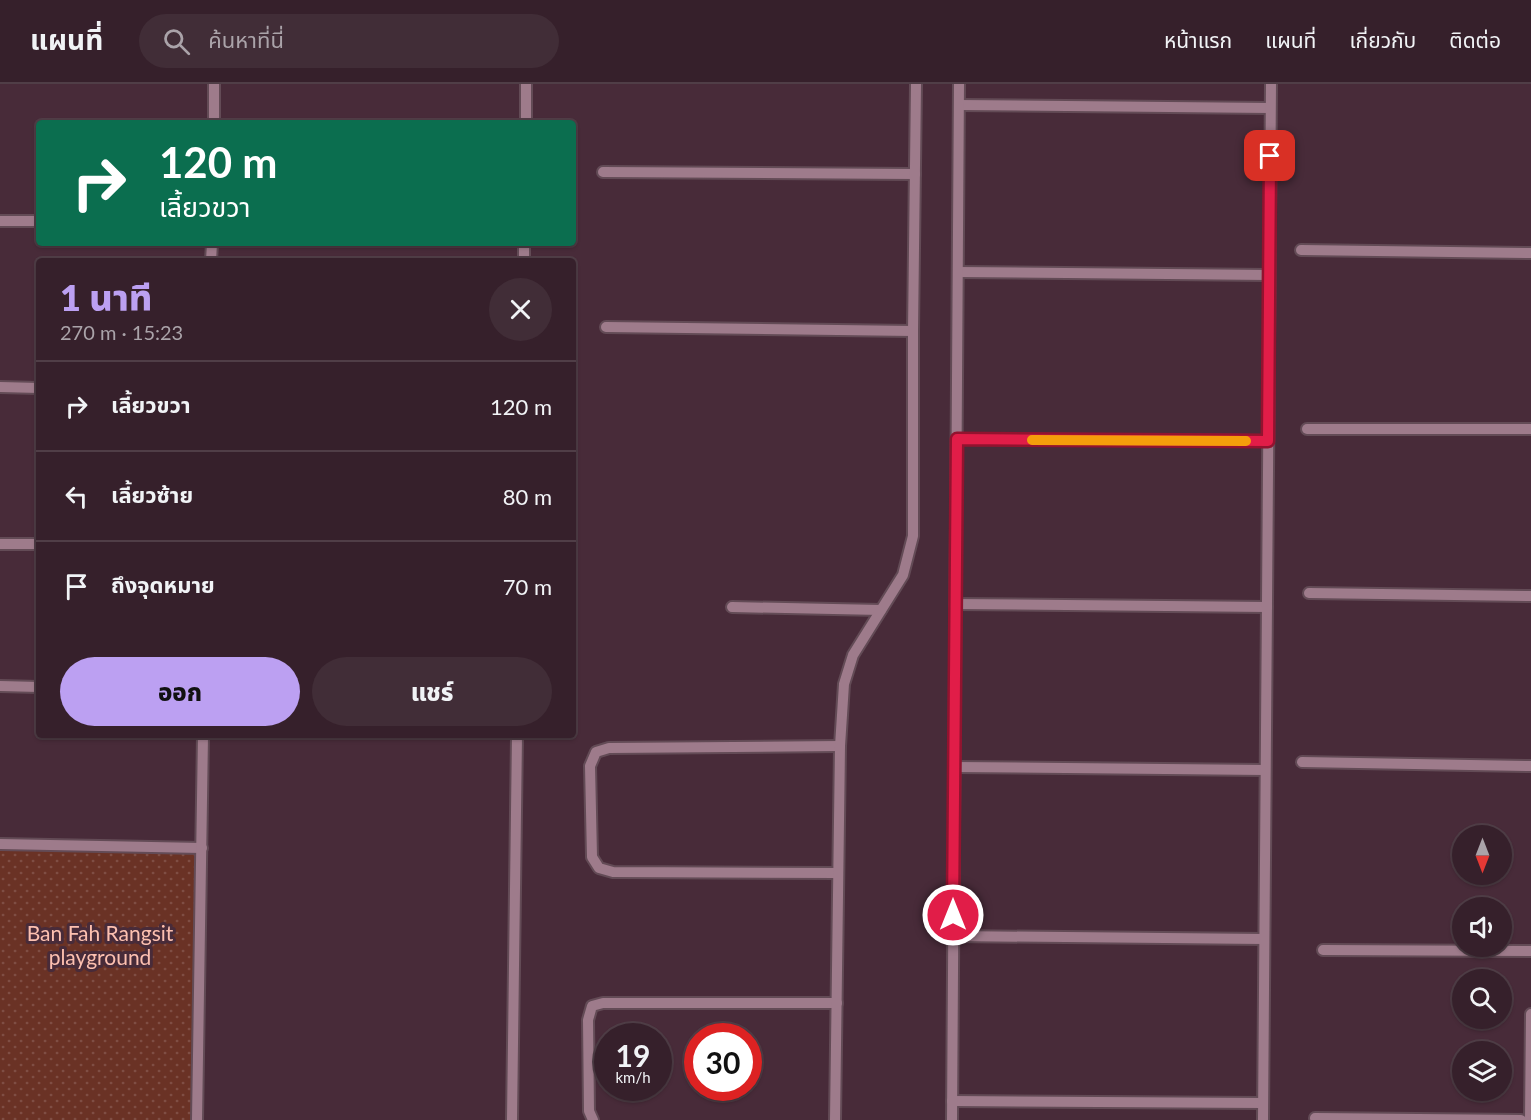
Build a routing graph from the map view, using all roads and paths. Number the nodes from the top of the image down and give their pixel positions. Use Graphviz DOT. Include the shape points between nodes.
graph roads {
  1 [pos="214,84"];
  2 [pos="526,84"];
  3 [pos="916,84"];
  4 [pos="959,84"];
  5 [pos="1271,84"];
  6 [pos="959,105"];
  7 [pos="1270,108"];
  8 [pos="214,120"];
  9 [pos="526,120"];
  10 [pos="603,172"];
  11 [pos="915,174"];
  12 [pos="0,221"];
  13 [pos="36,221"];
  14 [pos="1301,250"];
  15 [pos="1531,253"];
  16 [pos="958,272"];
  17 [pos="1269,275"];
  18 [pos="606,327"];
  19 [pos="913,331"];
  20 [pos="0,387"];
  21 [pos="36,388"];
  22 [pos="1307,429"];
  23 [pos="1531,429"];
  24 [pos="957,439"];
  25 [pos="1268,441"];
  26 [pos="0,544"];
  27 [pos="36,544"];
  28 [pos="1309,593"];
  29 [pos="1531,596"];
  30 [pos="956,604"];
  31 [pos="732,607"];
  32 [pos="1267,607"];
  33 [pos="881,610"];
  34 [pos="0,686"];
  35 [pos="36,687"];
  36 [pos="203,738"];
  37 [pos="517,738"];
  38 [pos="840,746"];
  39 [pos="1302,762"];
  40 [pos="1531,766"];
  41 [pos="954,767"];
  42 [pos="1265,770"];
  43 [pos="0,844"];
  44 [pos="202,848"];
  45 [pos="838,873"];
  46 [pos="953,936"];
  47 [pos="1264,939"];
  48 [pos="1323,950"];
  49 [pos="1531,951"];
  50 [pos="837,1003"];
  51 [pos="1531,1014"];
  52 [pos="952,1101"];
  53 [pos="1263,1103"];
  54 [pos="1315,1118"];
  55 [pos="197,1120"];
  56 [pos="512,1120"];
  57 [pos="593,1120"];
  58 [pos="835,1120"];
  59 [pos="952,1120"];
  60 [pos="1263,1120"];
  61 [pos="1521,1120"];
  62 [pos="1530,1120"];
  1 -- 8 [label="street"];
  2 -- 9 [label="street"];
  3 -- 11 [label="street"];
  4 -- 6 [label="street"];
  5 -- 7 [label="street"];
  6 -- 7 [label="street"];
  6 -- 16 [label="street"];
  7 -- 17 [label="street"];
  10 -- 11 [label="street"];
  11 -- 19 [label="street"];
  12 -- 13 [label="street"];
  14 -- 15 [label="street"];
  16 -- 17 [label="street"];
  16 -- 24 [label="street"];
  17 -- 25 [label="street"];
  18 -- 19 [label="street"];
  19 -- 33 [label="street" via="912,536 903,575"];
  20 -- 21 [label="street"];
  22 -- 23 [label="street"];
  24 -- 25 [label="street"];
  24 -- 30 [label="street"];
  25 -- 32 [label="street"];
  26 -- 27 [label="street"];
  28 -- 29 [label="street"];
  30 -- 32 [label="street"];
  30 -- 41 [label="street"];
  31 -- 33 [label="street"];
  32 -- 42 [label="street"];
  33 -- 38 [label="street" via="850,664 844,684"];
  34 -- 35 [label="street"];
  36 -- 44 [label="street"];
  37 -- 56 [label="street"];
  38 -- 45 [label="street"];
  38 -- 45 [label="street" via="609,748 596,752 590,766 592,857 599,868 613,872"];
  39 -- 40 [label="street"];
  41 -- 42 [label="street"];
  41 -- 46 [label="street"];
  42 -- 47 [label="street"];
  43 -- 44 [label="street"];
  44 -- 55 [label="street"];
  45 -- 50 [label="street"];
  46 -- 47 [label="street"];
  46 -- 52 [label="street"];
  47 -- 53 [label="street"];
  48 -- 49 [label="street"];
  50 -- 57 [label="street" via="592,1006 588,1020 589,1111"];
  50 -- 58 [label="street"];
  51 -- 62 [label="street"];
  52 -- 53 [label="street"];
  52 -- 59 [label="street"];
  53 -- 60 [label="street"];
  54 -- 61 [label="street"];
}
